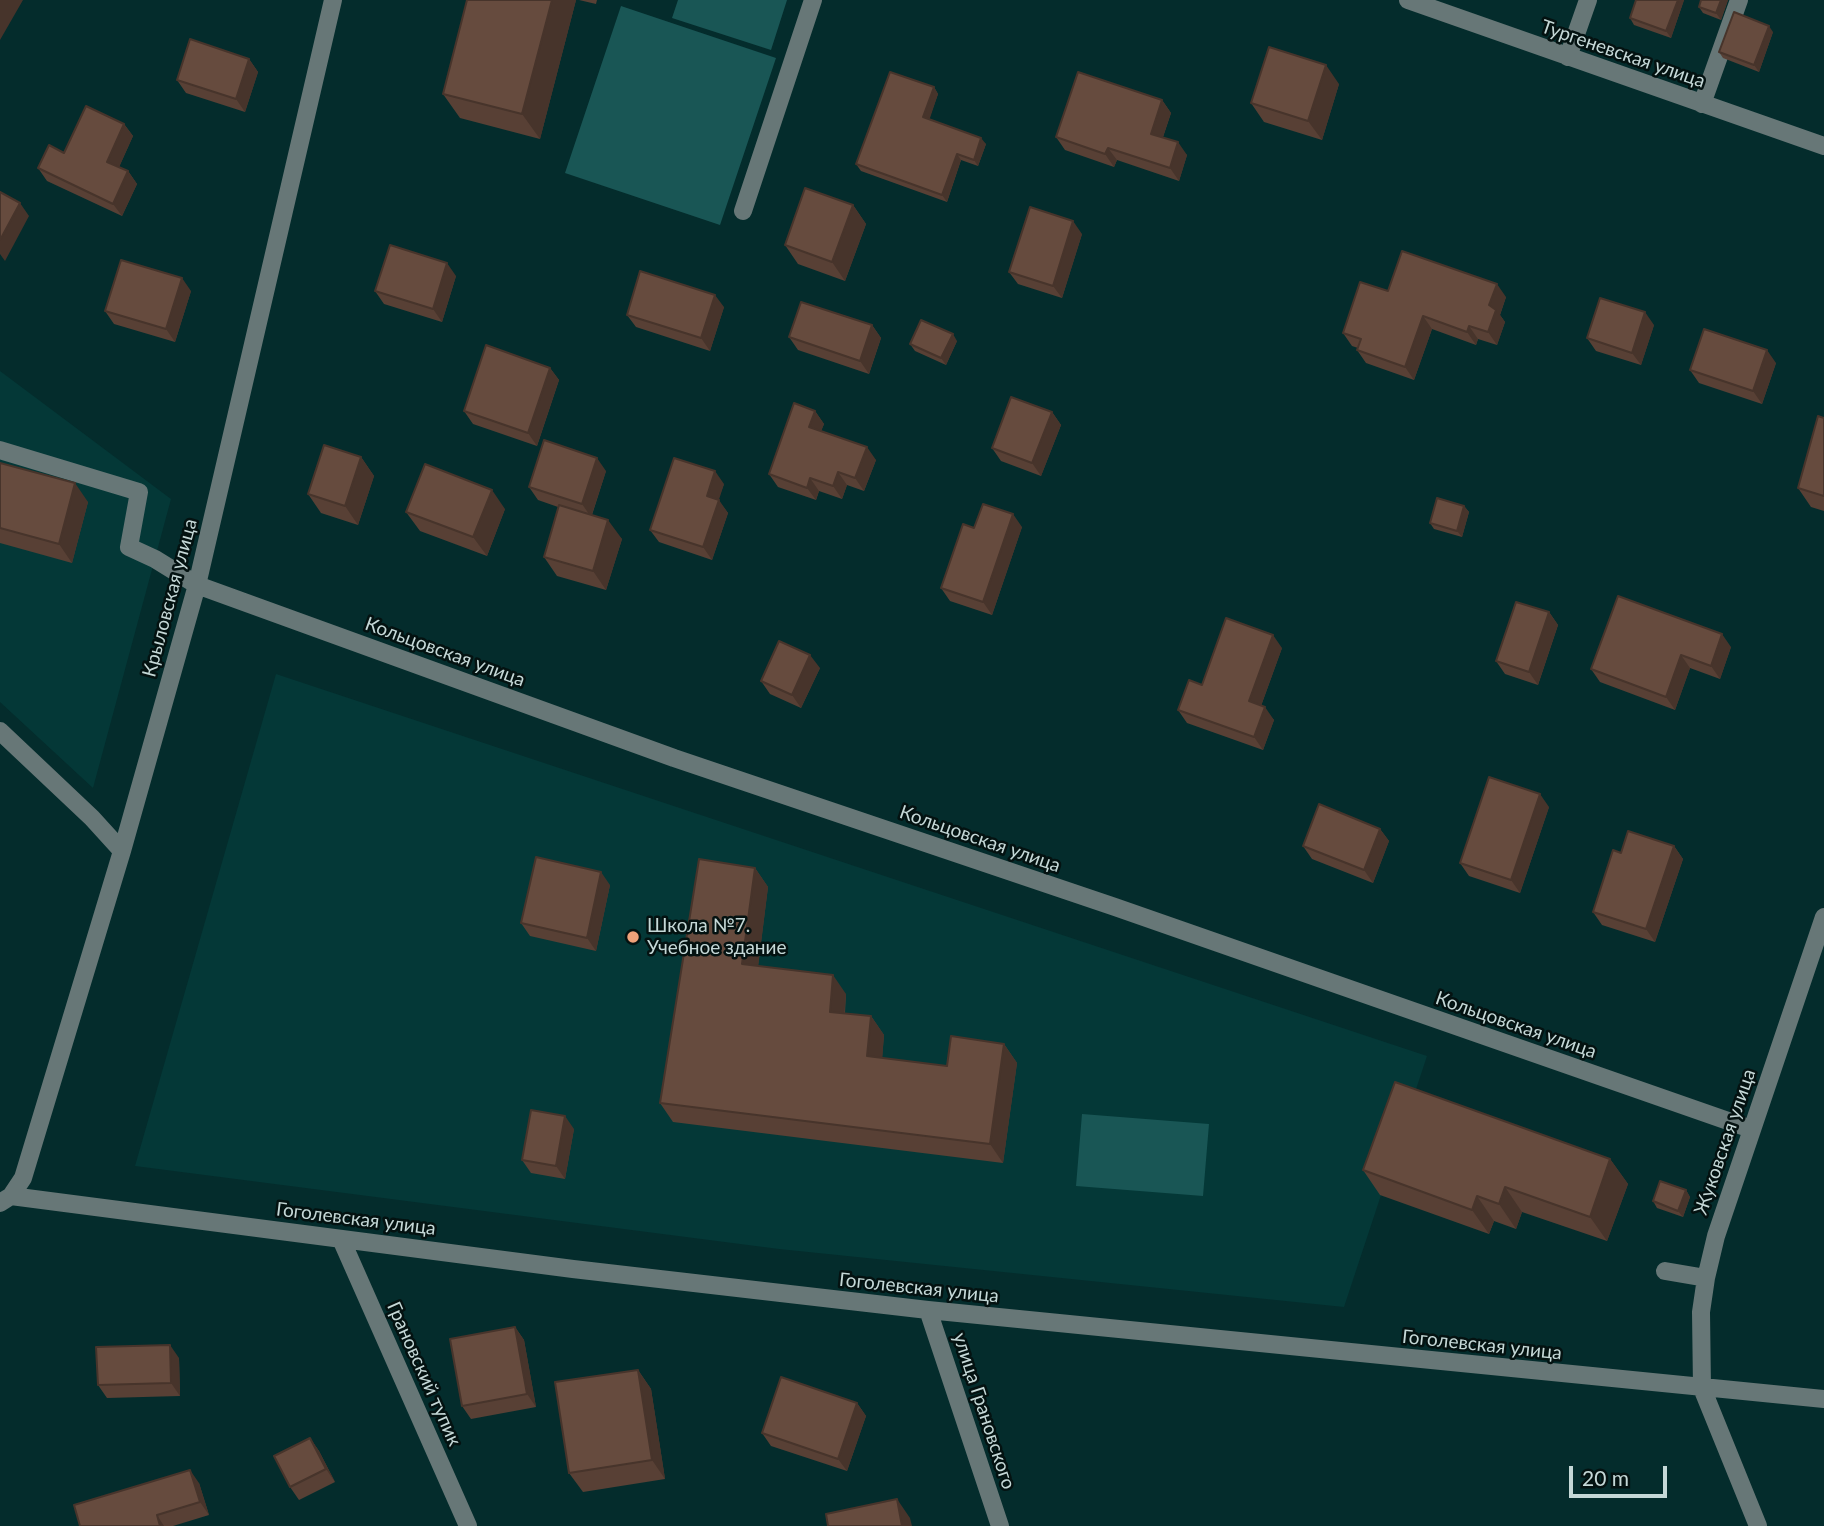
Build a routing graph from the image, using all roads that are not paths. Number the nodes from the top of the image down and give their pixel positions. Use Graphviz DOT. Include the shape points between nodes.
graph roads {
  1 [pos="333,0"];
  2 [pos="813,0"];
  3 [pos="1408,0"];
  4 [pos="1588,0"];
  5 [pos="1739,0"];
  6 [pos="1568,57"];
  7 [pos="1702,104"];
  8 [pos="1824,146"];
  9 [pos="743,211"];
  10 [pos="0,450"];
  11 [pos="197,585"];
  12 [pos="0,731"];
  13 [pos="122,851"];
  14 [pos="1824,917"];
  15 [pos="1751,1129"];
  16 [pos="6,1200"];
  17 [pos="341,1239"];
  18 [pos="1665,1271"];
  19 [pos="1706,1278"];
  20 [pos="928,1310"];
  21 [pos="1702,1388"];
  22 [pos="1824,1399"];
  23 [pos="468,1526"];
  24 [pos="1000,1526"];
  25 [pos="1758,1526"];
  1 -- 11 [label="street, Крыловская улица"];
  2 -- 9 [label="street"];
  3 -- 6 [label="street, Тургеневская улица"];
  4 -- 6 [label="street"];
  5 -- 7 [label="street"];
  6 -- 7 [label="street, Тургеневская улица"];
  7 -- 8 [label="street, Тургеневская улица"];
  10 -- 11 [label="street, Кольцовская улица" via="139,492 129,547"];
  11 -- 13 [label="street, Крыловская улица"];
  11 -- 15 [label="street, Кольцовская улица" via="674,758 1115,906"];
  12 -- 13 [label="street"];
  13 -- 16 [label="street, Крыловская улица" via="23,1178"];
  14 -- 15 [label="street, Жуковская улица"];
  15 -- 19 [label="street, Жуковская улица"];
  16 -- 17 [label="street, Гоголевская улица"];
  17 -- 20 [label="street, Гоголевская улица"];
  17 -- 23 [label="street, Грановский тупик"];
  18 -- 19 [label="street"];
  19 -- 21 [label="street, Жуковская улица" via="1701,1312"];
  20 -- 21 [label="street, Гоголевская улица"];
  20 -- 24 [label="street, улица Грановского"];
  21 -- 22 [label="street, Гоголевская улица"];
  21 -- 25 [label="street"];
}
